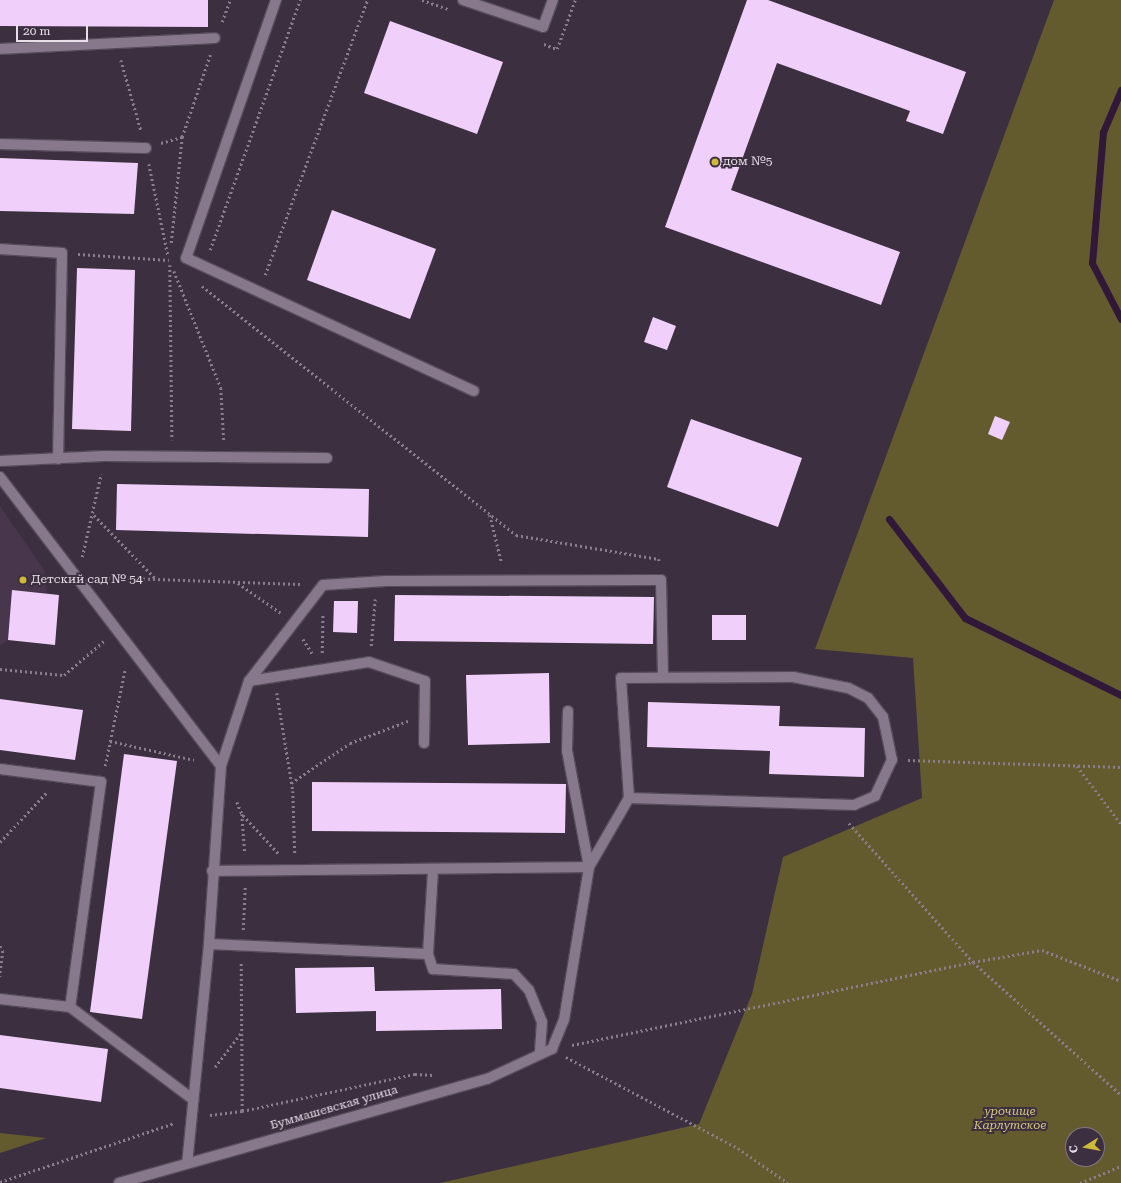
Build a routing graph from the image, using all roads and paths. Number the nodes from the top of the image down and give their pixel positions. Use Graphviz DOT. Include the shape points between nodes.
graph roads {
  1 [pos="276,0"];
  2 [pos="300,0"];
  3 [pos="367,0"];
  4 [pos="463,0"];
  5 [pos="553,0"];
  6 [pos="215,38"];
  7 [pos="0,49"];
  8 [pos="0,144"];
  9 [pos="146,148"];
  10 [pos="0,249"];
  11 [pos="62,253"];
  12 [pos="207,258"];
  13 [pos="170,260"];
  14 [pos="263,282"];
  15 [pos="474,391"];
  16 [pos="172,441"];
  17 [pos="104,456"];
  18 [pos="225,457"];
  19 [pos="327,458"];
  20 [pos="58,459"];
  21 [pos="0,461"];
  22 [pos="0,477"];
  23 [pos="94,514"];
  24 [pos="490,514"];
  25 [pos="76,577"];
  26 [pos="156,579"];
  27 [pos="506,580"];
  28 [pos="376,581"];
  29 [pos="323,585"];
  30 [pos="116,631"];
  31 [pos="129,649"];
  32 [pos="369,662"];
  33 [pos="0,669"];
  34 [pos="322,669"];
  35 [pos="274,676"];
  36 [pos="663,676"];
  37 [pos="249,680"];
  38 [pos="568,711"];
  39 [pos="424,716"];
  40 [pos="110,740"];
  41 [pos="424,743"];
  42 [pos="892,760"];
  43 [pos="221,766"];
  44 [pos="1077,766"];
  45 [pos="1121,767"];
  46 [pos="0,770"];
  47 [pos="61,778"];
  48 [pos="101,782"];
  49 [pos="291,783"];
  50 [pos="628,798"];
  51 [pos="831,804"];
  52 [pos="242,814"];
  53 [pos="1121,824"];
  54 [pos="0,842"];
  55 [pos="589,867"];
  56 [pos="433,870"];
  57 [pos="212,871"];
  58 [pos="296,871"];
  59 [pos="209,944"];
  60 [pos="0,946"];
  61 [pos="428,954"];
  62 [pos="973,962"];
  63 [pos="0,977"];
  64 [pos="1121,981"];
  65 [pos="0,999"];
  66 [pos="70,1007"];
  67 [pos="552,1049"];
  68 [pos="540,1054"];
  69 [pos="437,1075"];
  70 [pos="1121,1095"];
  71 [pos="191,1098"];
  72 [pos="242,1111"];
  73 [pos="191,1117"];
  74 [pos="187,1163"];
  75 [pos="1121,1166"];
  76 [pos="0,1182"];
  77 [pos="120,1183"];
  78 [pos="788,1183"];
  79 [pos="1080,1183"];
  1 -- 15 [label="lane" via="186,258"];
  2 -- 12 [label="path"];
  3 -- 14 [label="path"];
  4 -- 5 [label="lane" via="543,27"];
  6 -- 7 [label="lane"];
  8 -- 9 [label="lane"];
  10 -- 11 [label="lane"];
  11 -- 13 [label="path"];
  11 -- 20 [label="lane"];
  13 -- 16 [label="path"];
  13 -- 18 [label="path" via="221,388"];
  17 -- 18 [label="lane"];
  17 -- 20 [label="lane"];
  17 -- 23 [label="path"];
  18 -- 19 [label="lane"];
  20 -- 21 [label="lane"];
  22 -- 25 [label="lane"];
  23 -- 25 [label="path"];
  23 -- 26 [label="path"];
  24 -- 27 [label="path"];
  25 -- 26 [label="path"];
  25 -- 30 [label="lane"];
  26 -- 29 [label="path"];
  27 -- 28 [label="lane"];
  27 -- 36 [label="lane" via="661,580"];
  28 -- 29 [label="lane"];
  28 -- 32 [label="path"];
  29 -- 34 [label="path"];
  29 -- 37 [label="lane"];
  30 -- 31 [label="lane"];
  30 -- 33 [label="path" via="64,675"];
  31 -- 40 [label="path"];
  31 -- 43 [label="lane"];
  32 -- 34 [label="lane"];
  32 -- 39 [label="lane" via="425,681"];
  34 -- 35 [label="lane"];
  35 -- 37 [label="lane"];
  35 -- 49 [label="path"];
  36 -- 42 [label="lane" via="793,677 848,688 868,698 883,717"];
  36 -- 50 [label="lane" via="621,678"];
  37 -- 43 [label="lane"];
  38 -- 55 [label="lane" via="567,751"];
  39 -- 41 [label="lane"];
  39 -- 49 [label="path" via="350,743"];
  40 -- 43 [label="path"];
  40 -- 48 [label="path"];
  42 -- 44 [label="path"];
  42 -- 51 [label="lane" via="874,796 854,805"];
  43 -- 57 [label="lane"];
  44 -- 45 [label="path"];
  44 -- 53 [label="path"];
  46 -- 47 [label="lane"];
  47 -- 48 [label="lane"];
  47 -- 54 [label="path"];
  48 -- 66 [label="lane"];
  49 -- 58 [label="path"];
  50 -- 51 [label="lane"];
  50 -- 55 [label="lane"];
  51 -- 62 [label="path"];
  52 -- 58 [label="path"];
  55 -- 56 [label="lane"];
  55 -- 67 [label="lane" via="564,1020"];
  56 -- 58 [label="lane"];
  56 -- 61 [label="lane"];
  57 -- 58 [label="lane"];
  57 -- 59 [label="lane"];
  59 -- 61 [label="lane"];
  59 -- 71 [label="lane"];
  60 -- 63 [label="path" via="3,951"];
  61 -- 68 [label="lane" via="433,969 514,974 529,990 542,1022"];
  62 -- 64 [label="path" via="1042,950"];
  62 -- 67 [label="path"];
  62 -- 70 [label="path"];
  65 -- 66 [label="lane"];
  66 -- 71 [label="lane"];
  67 -- 68 [label="lane, Буммашевская улица"];
  67 -- 78 [label="path" via="738,1148"];
  68 -- 74 [label="lane, Буммашевская улица" via="487,1079"];
  69 -- 72 [label="path" via="415,1074"];
  71 -- 73 [label="lane"];
  73 -- 74 [label="lane"];
  73 -- 76 [label="path"];
  74 -- 77 [label="lane, Буммашевская улица"];
  75 -- 79 [label="path"];
}
